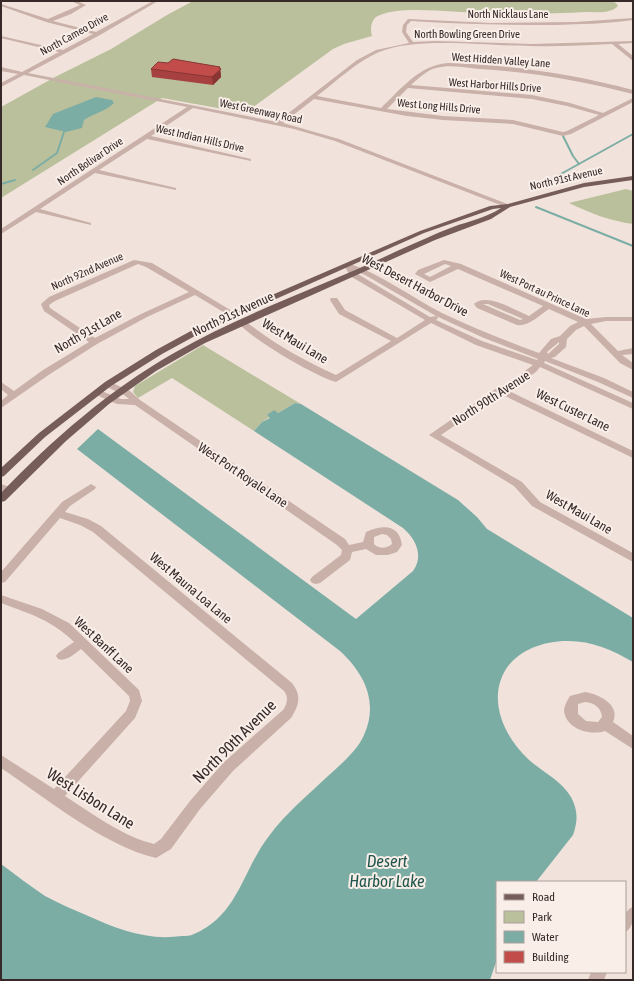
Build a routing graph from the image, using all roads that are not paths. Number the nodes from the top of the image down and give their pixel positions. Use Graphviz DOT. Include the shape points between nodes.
graph roads {
  1 [pos="73,1"];
  2 [pos="156,1"];
  3 [pos="1,5"];
  4 [pos="633,19"];
  5 [pos="48,21"];
  6 [pos="98,34"];
  7 [pos="1,37"];
  8 [pos="633,42"];
  9 [pos="614,43"];
  10 [pos="412,44"];
  11 [pos="64,52"];
  12 [pos="633,59"];
  13 [pos="1,69"];
  14 [pos="23,74"];
  15 [pos="1,85"];
  16 [pos="408,86"];
  17 [pos="633,92"];
  18 [pos="313,97"];
  19 [pos="633,100"];
  20 [pos="191,106"];
  21 [pos="382,110"];
  22 [pos="603,115"];
  23 [pos="278,124"];
  24 [pos="146,136"];
  25 [pos="249,160"];
  26 [pos="94,171"];
  27 [pos="632,177"];
  28 [pos="174,190"];
  29 [pos="508,206"];
  30 [pos="35,210"];
  31 [pos="89,224"];
  32 [pos="1,232"];
  33 [pos="348,265"];
  34 [pos="458,266"];
  35 [pos="363,270"];
  36 [pos="353,274"];
  37 [pos="195,292"];
  38 [pos="334,300"];
  39 [pos="548,306"];
  40 [pos="233,314"];
  41 [pos="438,314"];
  42 [pos="530,319"];
  43 [pos="633,319"];
  44 [pos="430,320"];
  45 [pos="241,322"];
  46 [pos="585,322"];
  47 [pos="397,341"];
  48 [pos="94,342"];
  49 [pos="633,351"];
  50 [pos="616,354"];
  51 [pos="541,361"];
  52 [pos="633,367"];
  53 [pos="108,384"];
  54 [pos="1,385"];
  55 [pos="123,390"];
  56 [pos="500,390"];
  57 [pos="97,392"];
  58 [pos="13,395"];
  59 [pos="633,395"];
  60 [pos="111,398"];
  61 [pos="137,402"];
  62 [pos="1,404"];
  63 [pos="633,406"];
  64 [pos="434,435"];
  65 [pos="633,455"];
  66 [pos="1,474"];
  67 [pos="92,487"];
  68 [pos="5,489"];
  69 [pos="1,498"];
  70 [pos="58,513"];
  71 [pos="368,545"];
  72 [pos="347,549"];
  73 [pos="633,558"];
  74 [pos="1,579"];
  75 [pos="316,580"];
  76 [pos="1,599"];
  77 [pos="82,642"];
  78 [pos="62,656"];
  79 [pos="294,700"];
  80 [pos="605,724"];
  81 [pos="633,743"];
  82 [pos="1,761"];
  83 [pos="56,797"];
  84 [pos="166,844"];
  85 [pos="633,914"];
  86 [pos="626,924"];
  1 -- 5 [label="street" via="84,5 70,14"];
  2 -- 6 [label="street, North Cameo Drive"];
  3 -- 5 [label="street"];
  4 -- 10 [label="street, North Nicklaus Lane" via="491,24 410,20 405,25 404,32"];
  5 -- 6 [label="street"];
  6 -- 11 [label="street, North Cameo Drive"];
  7 -- 11 [label="street"];
  8 -- 9 [label="street, North Bowling Green Drive"];
  9 -- 10 [label="street, North Bowling Green Drive"];
  9 -- 12 [label="street"];
  10 -- 18 [label="street, North Bowling Green Drive" via="369,54"];
  11 -- 14 [label="street, North Cameo Drive"];
  13 -- 14 [label="street, West Greenway Road"];
  14 -- 15 [label="street, North Cameo Drive"];
  14 -- 20 [label="street, West Greenway Road"];
  16 -- 17 [label="street, West Hidden Valley Lane" via="428,69 442,66 571,75"];
  16 -- 21 [label="street, West Hidden Valley Lane"];
  16 -- 22 [label="street, West Harbor Hills Drive" via="548,99"];
  18 -- 21 [label="street, West Long Hills Drive"];
  18 -- 23 [label="street, North Bowling Green Drive"];
  19 -- 22 [label="street"];
  20 -- 23 [label="street, West Greenway Road"];
  20 -- 24 [label="street, North Bolivar Drive"];
  21 -- 22 [label="street, West Long Hills Drive" via="443,118 513,122 563,134"];
  23 -- 29 [label="street, West Greenway Road" via="337,140"];
  24 -- 25 [label="street, West Indian Hills Drive"];
  24 -- 26 [label="street, North Bolivar Drive"];
  26 -- 28 [label="street"];
  26 -- 30 [label="street, North Bolivar Drive"];
  27 -- 29 [label="main road, North 91st Avenue" via="584,185"];
  29 -- 33 [label="main road, North 91st Avenue" via="492,207 440,225"];
  29 -- 35 [label="main road, North 91st Avenue" via="501,212 450,231"];
  30 -- 31 [label="street"];
  30 -- 32 [label="street, North Bolivar Drive"];
  33 -- 35 [label="street, West Desert Harbor Drive"];
  33 -- 36 [label="street, West Desert Harbor Drive"];
  33 -- 40 [label="main road, North 91st Avenue"];
  34 -- 34 [label="street, West Port au Prince Lane" via="430,280 419,274 444,262"];
  34 -- 39 [label="street, West Port au Prince Lane"];
  35 -- 36 [label="main road, North 91st Avenue"];
  35 -- 41 [label="street, West Desert Harbor Drive"];
  36 -- 44 [label="street, West Desert Harbor Drive"];
  36 -- 45 [label="main road, North 91st Avenue"];
  37 -- 40 [label="street"];
  37 -- 48 [label="street, North 91st Lane" via="160,307"];
  37 -- 48 [label="street, North 92nd Avenue" via="140,262 45,304 47,309"];
  38 -- 47 [label="street" via="342,312"];
  39 -- 42 [label="street"];
  39 -- 46 [label="street, West Port au Prince Lane"];
  40 -- 53 [label="main road, North 91st Avenue" via="158,352"];
  41 -- 44 [label="street"];
  41 -- 51 [label="street, West Desert Harbor Drive"];
  42 -- 42 [label="street" via="520,323 478,304 481,301 490,302"];
  43 -- 46 [label="street, North 90th Avenue"];
  44 -- 47 [label="street"];
  44 -- 51 [label="street, West Desert Harbor Drive" via="479,343"];
  45 -- 47 [label="street, West Maui Lane" via="298,360 336,379"];
  45 -- 55 [label="main road, North 91st Avenue" via="168,361"];
  46 -- 50 [label="street, West Port au Prince Lane"];
  46 -- 51 [label="street, North 90th Avenue" via="573,328 563,338 563,345"];
  48 -- 58 [label="street, North 91st Lane" via="49,369"];
  49 -- 50 [label="street"];
  50 -- 52 [label="street, West Port au Prince Lane" via="623,362"];
  51 -- 56 [label="street, North 90th Avenue" via="510,386"];
  51 -- 59 [label="street, West Desert Harbor Drive" via="601,380"];
  51 -- 63 [label="street, West Desert Harbor Drive"];
  53 -- 55 [label="street, West Port Royale Lane"];
  53 -- 57 [label="main road, North 91st Avenue"];
  54 -- 58 [label="street"];
  55 -- 60 [label="main road, North 91st Avenue"];
  55 -- 61 [label="street, West Port Royale Lane"];
  56 -- 64 [label="street, North 90th Avenue"];
  56 -- 65 [label="street, West Custer Lane"];
  57 -- 60 [label="street"];
  57 -- 66 [label="main road, North 91st Avenue" via="42,435"];
  58 -- 62 [label="street, North 91st Lane"];
  60 -- 61 [label="street" via="120,402"];
  60 -- 68 [label="main road, North 91st Avenue"];
  61 -- 72 [label="street, West Port Royale Lane" via="341,542"];
  64 -- 73 [label="street, West Maui Lane" via="518,484 536,504"];
  67 -- 70 [label="street" via="70,500"];
  68 -- 69 [label="main road, North 91st Avenue"];
  70 -- 74 [label="street"];
  70 -- 79 [label="street, West Mauna Loa Lane" via="97,529 288,687"];
  71 -- 72 [label="street"];
  72 -- 75 [label="street" via="346,557"];
  76 -- 77 [label="street, West Banff Lane" via="45,615 65,626"];
  77 -- 78 [label="street"];
  77 -- 83 [label="street, West Banff Lane" via="130,689 136,701 135,707"];
  79 -- 84 [label="street, North 90th Avenue" via="287,714 228,767"];
  80 -- 81 [label="street"];
  82 -- 83 [label="street, West Lisbon Lane"];
  83 -- 84 [label="street, West Lisbon Lane" via="100,828 143,848 156,851"];
  85 -- 86 [label="street"];
}
